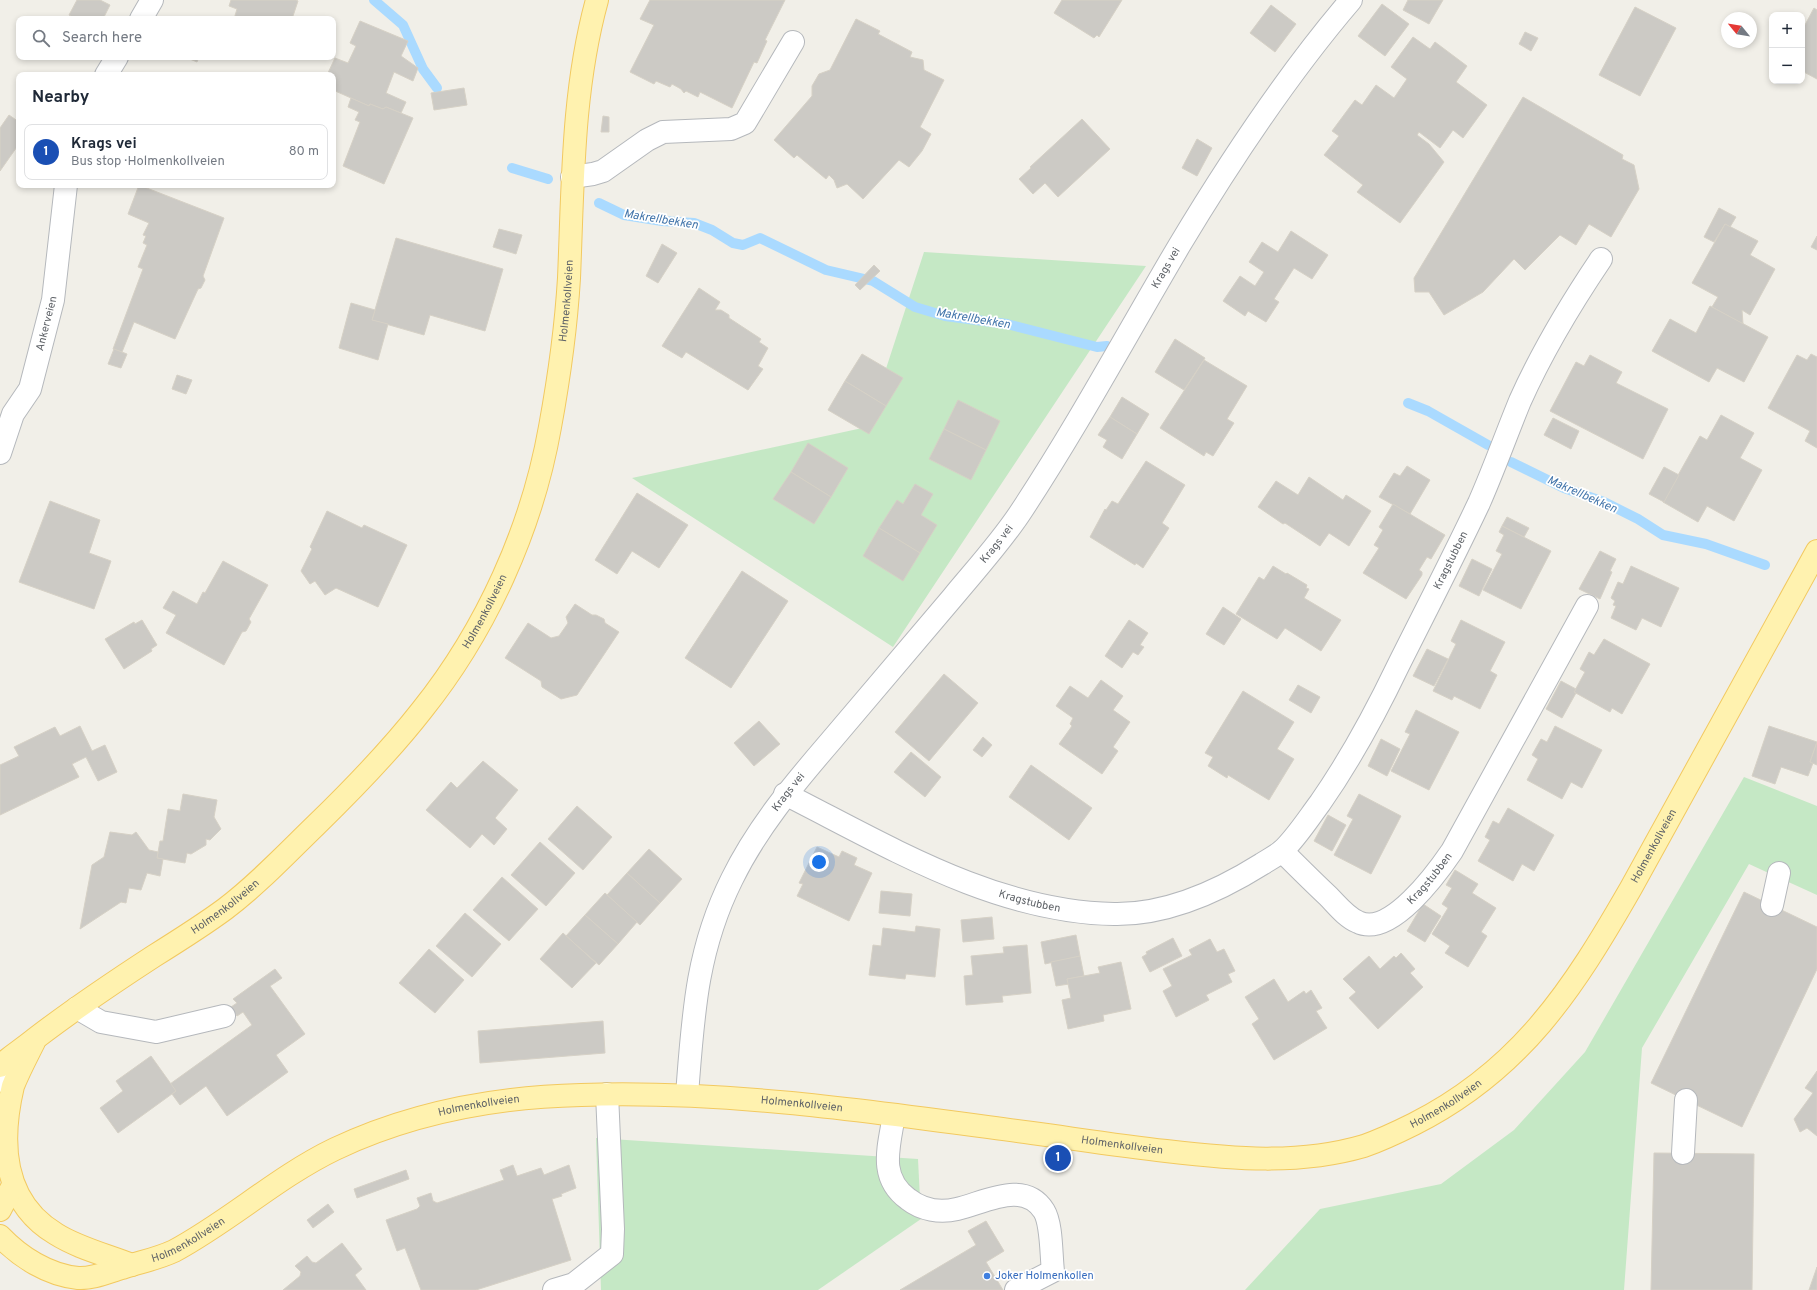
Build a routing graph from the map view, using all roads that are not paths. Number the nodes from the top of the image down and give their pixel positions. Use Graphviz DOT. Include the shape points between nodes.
graph roads {
  1 [pos="152,0"];
  2 [pos="597,0"];
  3 [pos="1351,0"];
  4 [pos="142,16"];
  5 [pos="793,42"];
  6 [pos="115,60"];
  7 [pos="108,72"];
  8 [pos="572,177"];
  9 [pos="66,188"];
  10 [pos="1601,259"];
  11 [pos="0,453"];
  12 [pos="1817,551"];
  13 [pos="1587,606"];
  14 [pos="785,794"];
  15 [pos="1282,851"];
  16 [pos="1779,873"];
  17 [pos="1772,905"];
  18 [pos="77,1008"];
  19 [pos="224,1016"];
  20 [pos="35,1039"];
  21 [pos="0,1066"];
  22 [pos="6,1082"];
  23 [pos="607,1094"];
  24 [pos="687,1095"];
  25 [pos="1686,1100"];
  26 [pos="894,1115"];
  27 [pos="1683,1153"];
  28 [pos="6,1187"];
  29 [pos="0,1210"];
  30 [pos="0,1236"];
  31 [pos="132,1265"];
  32 [pos="1052,1280"];
  33 [pos="554,1290"];
  34 [pos="1016,1290"];
  1 -- 4 [label="street"];
  2 -- 8 [label="main road, Holmenkollveien" via="577,104"];
  3 -- 14 [label="street, Krags vei" via="1245,141 1021,512 977,568"];
  5 -- 8 [label="street" via="745,123 732,129 663,132 647,140 603,171"];
  6 -- 7 [label="street"];
  8 -- 18 [label="main road, Holmenkollveien" via="569,281 550,431 528,515 494,596 473,636 422,710 385,753 257,882 193,932"];
  9 -- 11 [label="street, Ankerveien" via="53,300 30,389 13,414"];
  10 -- 15 [label="street, Kragstubben" via="1521,399 1479,501 1387,689 1346,766 1308,820"];
  12 -- 26 [label="main road, Holmenkollveien" via="1669,821 1581,971 1555,1007 1500,1067 1468,1093 1434,1114 1368,1145 1326,1155 1273,1159 1185,1153"];
  13 -- 15 [label="street, Kragstubben" via="1452,851 1432,880 1386,921 1359,923 1346,914"];
  14 -- 15 [label="street, Kragstubben" via="937,870 1020,899 1068,910 1116,914 1155,910 1194,899 1242,877"];
  14 -- 24 [label="street, Krags vei" via="755,837 732,878 714,918 696,987"];
  16 -- 17 [label="street"];
  18 -- 19 [label="street" via="101,1022 156,1032"];
  18 -- 20 [label="main road, Holmenkollveien"];
  20 -- 21 [label="main road, Holmenkollveien"];
  20 -- 22 [label="main road, Holmenkollveien"];
  22 -- 28 [label="main road, Holmenkollveien" via="1,1137"];
  23 -- 24 [label="main road, Holmenkollveien"];
  23 -- 31 [label="main road, Holmenkollveien" via="495,1102 402,1123 329,1152 271,1186 170,1253"];
  23 -- 33 [label="street" via="612,1254 574,1284"];
  24 -- 26 [label="main road, Holmenkollveien" via="835,1106"];
  25 -- 27 [label="street"];
  26 -- 32 [label="street" via="887,1157 889,1174 895,1187 925,1209 938,1211 957,1209 1002,1196 1026,1197 1037,1203 1045,1212 1048,1223"];
  28 -- 29 [label="main road"];
  28 -- 31 [label="main road, Holmenkollveien" via="29,1213 54,1234 68,1242"];
  30 -- 31 [label="main road, Holmenkollveien" via="19,1254 51,1271 68,1276 84,1279"];
  32 -- 34 [label="street"];
}
